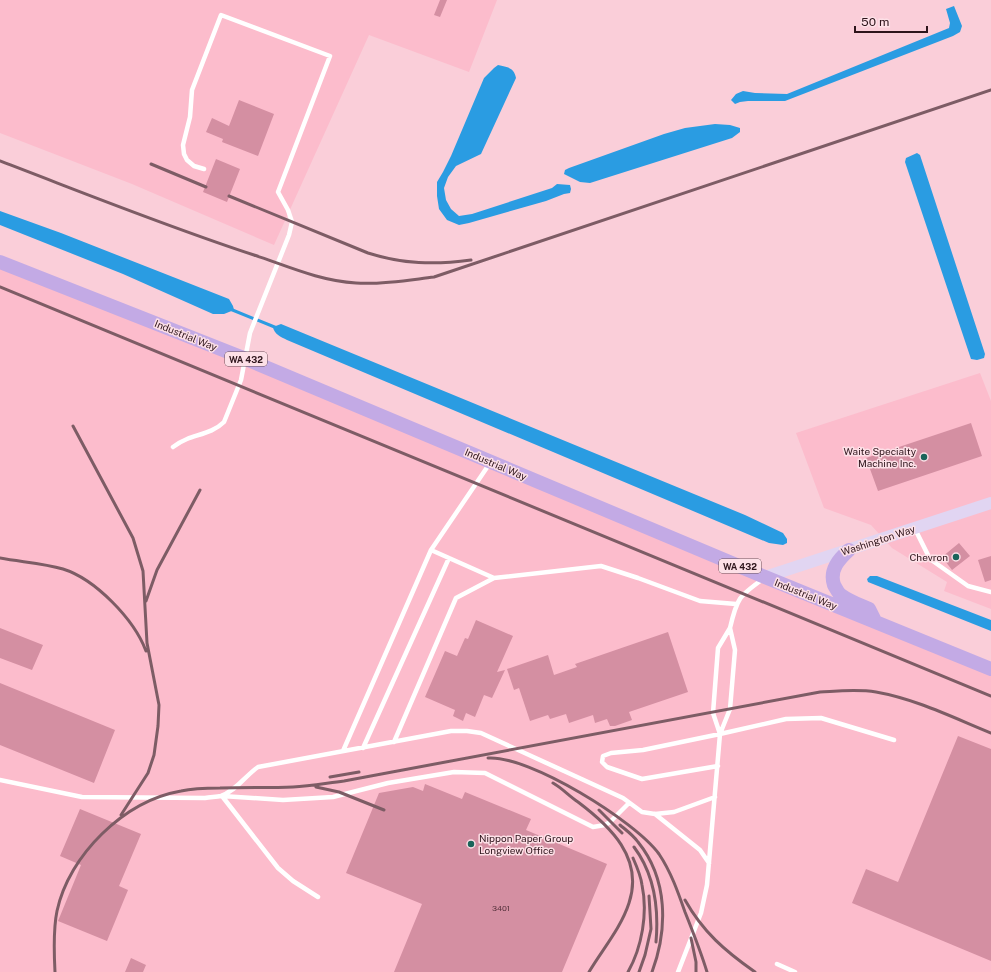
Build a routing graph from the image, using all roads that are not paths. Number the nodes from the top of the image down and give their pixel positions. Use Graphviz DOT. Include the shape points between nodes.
graph roads {
  1 [pos="204,169"];
  2 [pos="0,262"];
  3 [pos="246,359"];
  4 [pos="173,447"];
  5 [pos="491,461"];
  6 [pos="991,503"];
  7 [pos="914,528"];
  8 [pos="430,550"];
  9 [pos="849,550"];
  10 [pos="449,558"];
  11 [pos="765,577"];
  12 [pos="494,578"];
  13 [pos="991,592"];
  14 [pos="736,604"];
  15 [pos="875,622"];
  16 [pos="730,628"];
  17 [pos="991,669"];
  18 [pos="720,734"];
  19 [pos="894,740"];
  20 [pos="394,742"];
  21 [pos="363,748"];
  22 [pos="343,751"];
  23 [pos="718,766"];
  24 [pos="0,780"];
  25 [pos="222,796"];
  26 [pos="715,797"];
  27 [pos="629,802"];
  28 [pos="655,814"];
  29 [pos="709,863"];
  30 [pos="318,897"];
  31 [pos="777,964"];
  32 [pos="678,972"];
  33 [pos="795,972"];
  1 -- 3 [label="lane" via="194,166 187,160 183,145 190,117 192,90 221,15 330,56 278,192 292,222 250,333"];
  2 -- 3 [label="main road, Industrial Way / WA 432"];
  3 -- 4 [label="lane" via="241,380 224,422"];
  3 -- 5 [label="main road, Industrial Way / WA 432"];
  5 -- 8 [label="lane"];
  5 -- 11 [label="main road, Industrial Way / WA 432"];
  6 -- 7 [label="main road, Washington Way"];
  7 -- 9 [label="main road, Washington Way"];
  7 -- 13 [label="lane" via="930,559 968,586"];
  8 -- 10 [label="lane"];
  8 -- 22 [label="lane"];
  9 -- 11 [label="main road, Washington Way"];
  9 -- 15 [label="main road" via="835,565 834,585 840,595 869,609"];
  10 -- 12 [label="lane"];
  10 -- 21 [label="lane"];
  11 -- 14 [label="lane" via="743,593"];
  11 -- 15 [label="main road, Industrial Way / WA 432"];
  12 -- 14 [label="lane" via="601,566 700,601"];
  12 -- 20 [label="lane" via="456,598"];
  14 -- 16 [label="lane"];
  15 -- 17 [label="main road, Industrial Way / WA 432"];
  16 -- 18 [label="lane" via="735,650 730,709"];
  16 -- 18 [label="lane" via="718,648 713,713"];
  18 -- 19 [label="lane" via="786,719 821,718"];
  18 -- 23 [label="lane"];
  18 -- 23 [label="lane" via="611,754 603,756 602,762 607,767 642,779"];
  20 -- 21 [label="lane"];
  20 -- 27 [label="lane" via="451,731 481,733"];
  21 -- 22 [label="lane"];
  22 -- 25 [label="lane" via="258,767"];
  23 -- 26 [label="lane"];
  24 -- 25 [label="lane" via="82,797"];
  25 -- 27 [label="lane" via="283,800 333,797 388,783 454,772 485,773 592,827 610,822"];
  25 -- 30 [label="lane" via="278,868"];
  26 -- 28 [label="lane" via="674,812"];
  26 -- 29 [label="lane"];
  27 -- 28 [label="lane" via="642,812"];
  28 -- 29 [label="lane" via="700,850"];
  29 -- 32 [label="lane" via="702,913"];
  31 -- 33 [label="lane"];
}
